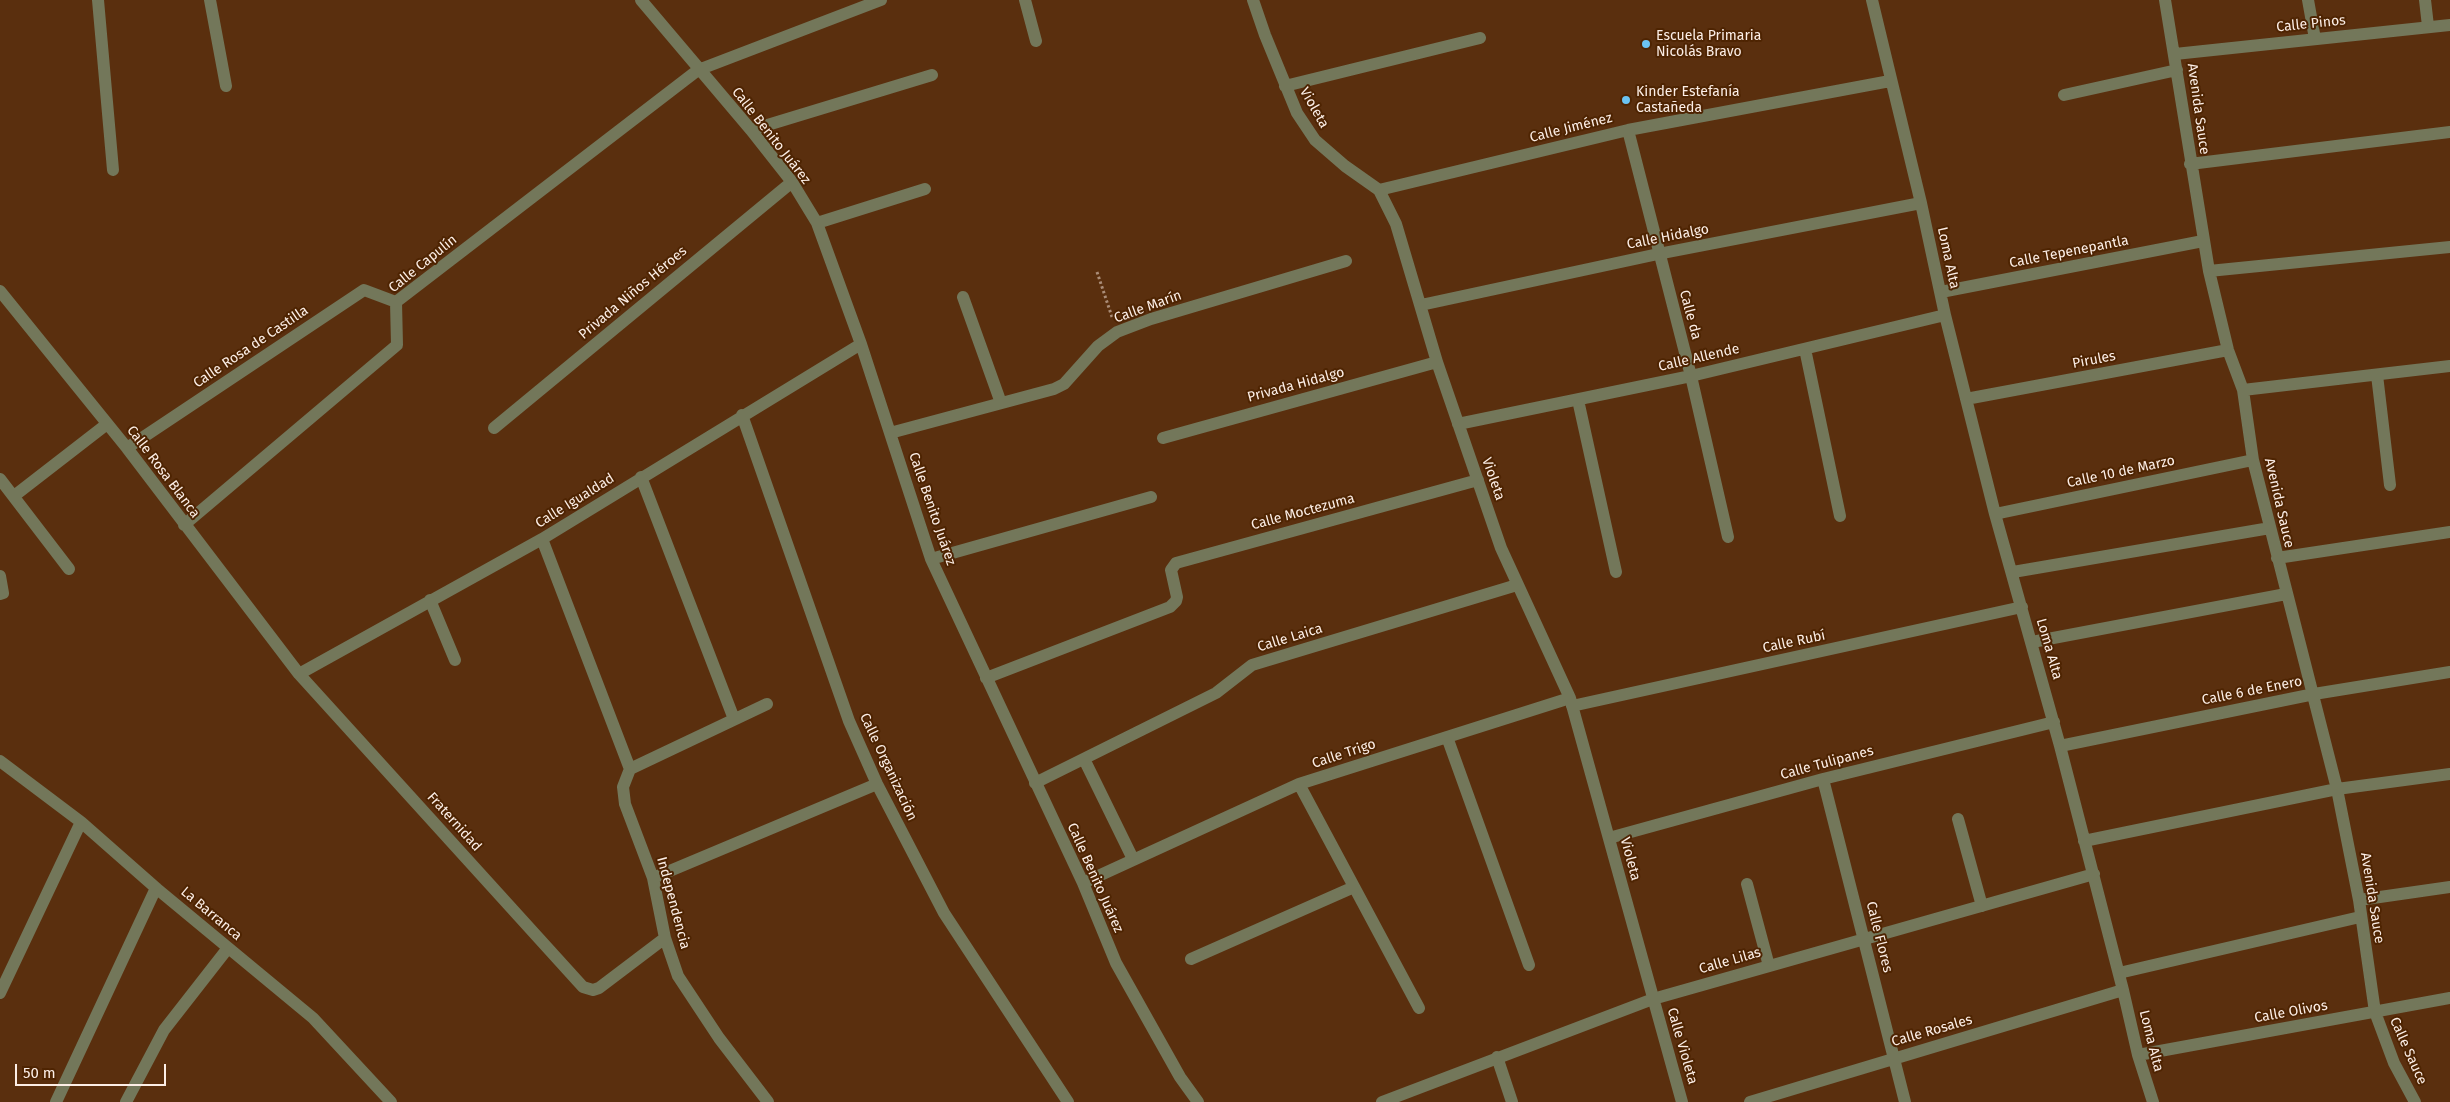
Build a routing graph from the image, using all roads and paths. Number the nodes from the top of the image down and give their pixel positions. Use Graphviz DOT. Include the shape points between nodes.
graph roads {
  1 [pos="98,0"];
  2 [pos="210,0"];
  3 [pos="640,0"];
  4 [pos="881,0"];
  5 [pos="1025,0"];
  6 [pos="1253,0"];
  7 [pos="1872,0"];
  8 [pos="2165,0"];
  9 [pos="2308,0"];
  10 [pos="2425,0"];
  11 [pos="2450,25"];
  12 [pos="2428,26"];
  13 [pos="1480,38"];
  14 [pos="2315,39"];
  15 [pos="1036,41"];
  16 [pos="2175,54"];
  17 [pos="698,70"];
  18 [pos="2177,70"];
  19 [pos="932,75"];
  20 [pos="1890,81"];
  21 [pos="226,86"];
  22 [pos="1285,86"];
  23 [pos="2064,95"];
  24 [pos="751,130"];
  25 [pos="1628,130"];
  26 [pos="2450,132"];
  27 [pos="2190,164"];
  28 [pos="113,170"];
  29 [pos="792,182"];
  30 [pos="925,189"];
  31 [pos="1379,190"];
  32 [pos="1921,203"];
  33 [pos="817,223"];
  34 [pos="2203,241"];
  35 [pos="2450,247"];
  36 [pos="1658,254"];
  37 [pos="1346,261"];
  38 [pos="2209,270"];
  39 [pos="1097,272"];
  40 [pos="0,291"];
  41 [pos="1941,292"];
  42 [pos="963,297"];
  43 [pos="396,302"];
  44 [pos="1421,305"];
  45 [pos="1944,315"];
  46 [pos="1117,332"];
  47 [pos="861,344"];
  48 [pos="1805,349"];
  49 [pos="2228,350"];
  50 [pos="1437,362"];
  51 [pos="2450,366"];
  52 [pos="2377,375"];
  53 [pos="1690,376"];
  54 [pos="2243,390"];
  55 [pos="1966,399"];
  56 [pos="1578,400"];
  57 [pos="1001,404"];
  58 [pos="742,415"];
  59 [pos="107,424"];
  60 [pos="1458,424"];
  61 [pos="494,428"];
  62 [pos="890,433"];
  63 [pos="1163,438"];
  64 [pos="127,448"];
  65 [pos="2253,460"];
  66 [pos="641,477"];
  67 [pos="0,479"];
  68 [pos="1478,480"];
  69 [pos="2390,485"];
  70 [pos="14,496"];
  71 [pos="1151,497"];
  72 [pos="1995,514"];
  73 [pos="1840,516"];
  74 [pos="184,525"];
  75 [pos="2270,528"];
  76 [pos="2450,532"];
  77 [pos="1728,537"];
  78 [pos="542,539"];
  79 [pos="2277,558"];
  80 [pos="931,559"];
  81 [pos="69,569"];
  82 [pos="1616,572"];
  83 [pos="2013,572"];
  84 [pos="0,576"];
  85 [pos="1517,585"];
  86 [pos="1,593"];
  87 [pos="2286,594"];
  88 [pos="430,600"];
  89 [pos="2022,607"];
  90 [pos="2032,642"];
  91 [pos="455,660"];
  92 [pos="2450,672"];
  93 [pos="299,674"];
  94 [pos="986,678"];
  95 [pos="2314,694"];
  96 [pos="1571,702"];
  97 [pos="767,704"];
  98 [pos="734,720"];
  99 [pos="2054,722"];
  100 [pos="1447,737"];
  101 [pos="2060,746"];
  102 [pos="1084,759"];
  103 [pos="0,761"];
  104 [pos="630,769"];
  105 [pos="2450,774"];
  106 [pos="1824,779"];
  107 [pos="1035,783"];
  108 [pos="876,784"];
  109 [pos="1299,784"];
  110 [pos="2337,789"];
  111 [pos="1958,819"];
  112 [pos="82,822"];
  113 [pos="1609,838"];
  114 [pos="2084,841"];
  115 [pos="1134,859"];
  116 [pos="2094,874"];
  117 [pos="652,878"];
  118 [pos="1083,883"];
  119 [pos="1747,884"];
  120 [pos="1354,887"];
  121 [pos="2450,887"];
  122 [pos="156,888"];
  123 [pos="2359,900"];
  124 [pos="1982,906"];
  125 [pos="2360,917"];
  126 [pos="666,938"];
  127 [pos="1864,939"];
  128 [pos="228,948"];
  129 [pos="1191,959"];
  130 [pos="1529,965"];
  131 [pos="1769,966"];
  132 [pos="2119,973"];
  133 [pos="2124,990"];
  134 [pos="0,993"];
  135 [pos="1653,998"];
  136 [pos="2450,998"];
  137 [pos="1419,1008"];
  138 [pos="2375,1012"];
  139 [pos="2138,1055"];
  140 [pos="1497,1057"];
  141 [pos="1893,1058"];
  142 [pos="56,1102"];
  143 [pos="126,1102"];
  144 [pos="391,1102"];
  145 [pos="768,1102"];
  146 [pos="1068,1102"];
  147 [pos="1198,1102"];
  148 [pos="1382,1102"];
  149 [pos="1512,1102"];
  150 [pos="1682,1102"];
  151 [pos="1750,1102"];
  152 [pos="1905,1102"];
  153 [pos="2153,1102"];
  154 [pos="2415,1102"];
  1 -- 28 [label="street"];
  2 -- 21 [label="street"];
  3 -- 17 [label="street, Calle Benito Juárez"];
  4 -- 17 [label="street, Calle Capulín"];
  5 -- 15 [label="street"];
  6 -- 22 [label="street, Violeta"];
  7 -- 20 [label="street, Loma Alta"];
  8 -- 16 [label="street, Avenida Sauce"];
  9 -- 14 [label="street"];
  10 -- 12 [label="street"];
  11 -- 12 [label="street, Calle Pinos"];
  12 -- 14 [label="street, Calle Pinos"];
  13 -- 22 [label="street"];
  14 -- 16 [label="street, Calle Pinos"];
  16 -- 18 [label="street, Avenida Sauce"];
  17 -- 24 [label="street, Calle Benito Juárez"];
  17 -- 43 [label="street, Calle Capulín"];
  18 -- 23 [label="street"];
  18 -- 27 [label="street, Avenida Sauce"];
  19 -- 24 [label="street"];
  20 -- 25 [label="street, Calle Jiménez"];
  20 -- 32 [label="street, Loma Alta"];
  22 -- 31 [label="street, Violeta" via="1297,113 1315,140"];
  24 -- 29 [label="street, Calle Benito Juárez"];
  25 -- 31 [label="street, Calle Jiménez"];
  25 -- 36 [label="street, Calle da"];
  26 -- 27 [label="street"];
  27 -- 34 [label="street, Avenida Sauce"];
  29 -- 33 [label="street, Calle Benito Juárez"];
  29 -- 61 [label="street, Privada Niños Héroes"];
  30 -- 33 [label="street"];
  31 -- 44 [label="street, Violeta" via="1396,224"];
  32 -- 36 [label="street, Calle Hidalgo"];
  32 -- 41 [label="street, Loma Alta"];
  33 -- 47 [label="street, Calle Benito Juárez"];
  34 -- 38 [label="street, Avenida Sauce"];
  34 -- 41 [label="street, Calle Tepenepantla"];
  35 -- 38 [label="street"];
  36 -- 44 [label="street, Calle Hidalgo"];
  36 -- 53 [label="street, Calle da"];
  37 -- 46 [label="street, Calle Marín"];
  38 -- 49 [label="street, Avenida Sauce"];
  39 -- 46 [label="path"];
  40 -- 59 [label="street, Calle Rosa Blanca"];
  41 -- 45 [label="street, Loma Alta"];
  42 -- 57 [label="street"];
  43 -- 64 [label="street, Calle Rosa de Castilla" via="364,290"];
  43 -- 74 [label="street, Calle Capulín" via="398,346"];
  44 -- 50 [label="street, Violeta"];
  45 -- 48 [label="street, Calle Allende"];
  45 -- 55 [label="street, Loma Alta"];
  46 -- 57 [label="street, Calle Marín" via="1098,346 1064,384"];
  47 -- 58 [label="street, Calle Igualdad"];
  47 -- 62 [label="street, Calle Benito Juárez"];
  48 -- 53 [label="street, Calle Allende"];
  48 -- 73 [label="street"];
  49 -- 54 [label="street, Avenida Sauce"];
  49 -- 55 [label="street, Pirules"];
  50 -- 60 [label="street, Violeta"];
  50 -- 63 [label="street, Privada Hidalgo"];
  51 -- 52 [label="street"];
  52 -- 54 [label="street"];
  52 -- 69 [label="street"];
  53 -- 56 [label="street, Calle Allende"];
  53 -- 77 [label="street, Calle da"];
  54 -- 65 [label="street, Avenida Sauce"];
  55 -- 72 [label="street, Loma Alta"];
  56 -- 60 [label="street, Calle Allende"];
  56 -- 82 [label="street"];
  57 -- 62 [label="street, Calle Marín"];
  58 -- 66 [label="street, Calle Igualdad"];
  58 -- 108 [label="street, Calle Organización" via="849,721"];
  59 -- 64 [label="street, Calle Rosa Blanca"];
  59 -- 70 [label="street"];
  60 -- 68 [label="street, Violeta"];
  62 -- 80 [label="street, Calle Benito Juárez"];
  64 -- 74 [label="street, Calle Rosa Blanca"];
  65 -- 72 [label="street, Calle 10 de Marzo"];
  65 -- 75 [label="street, Avenida Sauce"];
  66 -- 78 [label="street, Calle Igualdad"];
  66 -- 98 [label="street"];
  67 -- 70 [label="street"];
  68 -- 85 [label="street, Violeta"];
  68 -- 94 [label="street, Calle Moctezuma" via="1176,563 1171,567 1176,601 1170,607"];
  70 -- 81 [label="street"];
  71 -- 80 [label="street"];
  72 -- 83 [label="street, Loma Alta"];
  74 -- 93 [label="street, Calle Rosa Blanca"];
  75 -- 79 [label="street, Avenida Sauce"];
  75 -- 83 [label="street"];
  76 -- 79 [label="street"];
  78 -- 88 [label="street, Calle Igualdad"];
  78 -- 104 [label="street"];
  79 -- 87 [label="street, Avenida Sauce"];
  80 -- 94 [label="street, Calle Benito Juárez"];
  83 -- 89 [label="street, Loma Alta"];
  84 -- 86 [label="street"];
  85 -- 96 [label="street, Violeta"];
  85 -- 102 [label="street, Calle Laica" via="1252,665 1216,693"];
  87 -- 90 [label="street"];
  87 -- 95 [label="street, Avenida Sauce"];
  88 -- 91 [label="street"];
  88 -- 93 [label="street, Calle Igualdad"];
  89 -- 90 [label="street, Loma Alta"];
  89 -- 96 [label="street, Calle Rubí"];
  90 -- 99 [label="street, Loma Alta"];
  92 -- 95 [label="street, Calle 6 de Enero"];
  93 -- 126 [label="street, Fraternidad" via="579,984 587,989 599,988"];
  94 -- 107 [label="street, Calle Benito Juárez"];
  95 -- 101 [label="street, Calle 6 de Enero"];
  95 -- 110 [label="street, Avenida Sauce"];
  96 -- 100 [label="street, Calle Trigo"];
  96 -- 113 [label="street, Violeta"];
  97 -- 98 [label="street"];
  98 -- 104 [label="street"];
  99 -- 101 [label="street, Loma Alta"];
  99 -- 106 [label="street, Calle Tulipanes"];
  100 -- 109 [label="street, Calle Trigo"];
  100 -- 130 [label="street"];
  101 -- 114 [label="street, Loma Alta"];
  102 -- 107 [label="street, Calle Laica"];
  102 -- 115 [label="street"];
  103 -- 112 [label="street, La Barranca"];
  104 -- 117 [label="street, Independencia" via="623,787 625,804"];
  105 -- 110 [label="street"];
  106 -- 113 [label="street, Calle Tulipanes"];
  106 -- 127 [label="street, Calle Flores"];
  107 -- 118 [label="street, Calle Benito Juárez"];
  108 -- 117 [label="street"];
  108 -- 146 [label="street, Calle Organización" via="944,913"];
  109 -- 115 [label="street, Calle Trigo"];
  109 -- 120 [label="street"];
  110 -- 114 [label="street"];
  110 -- 123 [label="street, Avenida Sauce"];
  111 -- 124 [label="street"];
  112 -- 122 [label="street, La Barranca"];
  112 -- 134 [label="street"];
  113 -- 135 [label="street, Violeta"];
  114 -- 116 [label="street, Loma Alta"];
  115 -- 118 [label="street, Calle Trigo"];
  116 -- 124 [label="street, Calle Lilas"];
  116 -- 132 [label="street, Loma Alta"];
  117 -- 126 [label="street, Independencia"];
  118 -- 147 [label="street, Calle Benito Juárez" via="1116,963"];
  119 -- 131 [label="street"];
  120 -- 129 [label="street"];
  120 -- 137 [label="street"];
  121 -- 123 [label="street"];
  122 -- 128 [label="street, La Barranca"];
  122 -- 142 [label="street"];
  123 -- 125 [label="street, Avenida Sauce"];
  124 -- 127 [label="street, Calle Lilas"];
  125 -- 132 [label="street"];
  125 -- 138 [label="street, Avenida Sauce"];
  126 -- 145 [label="street, Independencia" via="678,976 719,1038"];
  127 -- 131 [label="street, Calle Lilas"];
  127 -- 141 [label="street, Calle Flores"];
  128 -- 143 [label="street" via="164,1030"];
  128 -- 144 [label="street, La Barranca" via="313,1018"];
  131 -- 135 [label="street, Calle Lilas"];
  132 -- 133 [label="street, Loma Alta"];
  133 -- 139 [label="street, Loma Alta"];
  133 -- 141 [label="street, Calle Rosales"];
  135 -- 140 [label="street, Calle Lilas"];
  135 -- 150 [label="street, Calle Violeta"];
  136 -- 138 [label="street, Calle Olivos"];
  138 -- 139 [label="street, Calle Olivos"];
  138 -- 154 [label="street, Calle Sauce" via="2394,1063"];
  139 -- 153 [label="street, Loma Alta"];
  140 -- 148 [label="street, Calle Lilas"];
  140 -- 149 [label="street"];
  141 -- 151 [label="street, Calle Rosales"];
  141 -- 152 [label="street, Calle Flores"];
}
